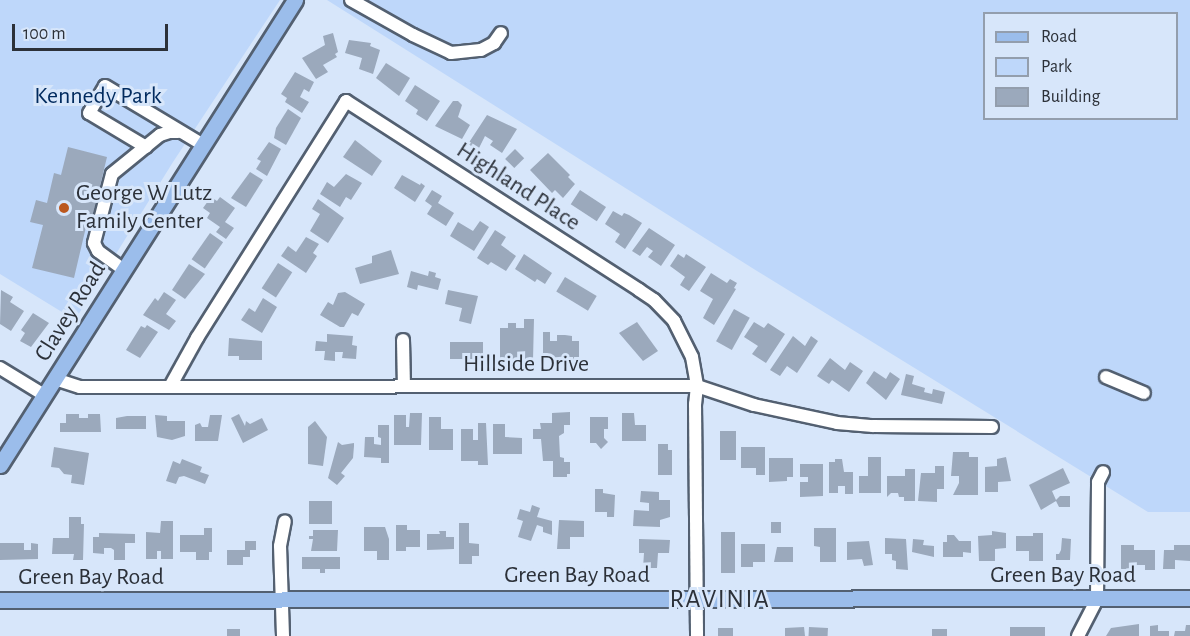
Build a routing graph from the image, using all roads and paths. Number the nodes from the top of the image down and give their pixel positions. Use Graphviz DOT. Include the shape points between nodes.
graph roads {
  1 [pos="295,0"];
  2 [pos="351,0"];
  3 [pos="501,33"];
  4 [pos="178,132"];
  5 [pos="203,145"];
  6 [pos="146,147"];
  7 [pos="124,270"];
  8 [pos="403,340"];
  9 [pos="0,368"];
  10 [pos="1106,377"];
  11 [pos="55,379"];
  12 [pos="171,385"];
  13 [pos="404,386"];
  14 [pos="697,386"];
  15 [pos="1144,393"];
  16 [pos="44,395"];
  17 [pos="992,427"];
  18 [pos="0,465"];
  19 [pos="1100,477"];
  20 [pos="285,521"];
  21 [pos="1190,598"];
  22 [pos="283,599"];
  23 [pos="697,599"];
  24 [pos="1097,599"];
  25 [pos="0,600"];
  26 [pos="283,636"];
  27 [pos="697,636"];
  28 [pos="1078,636"];
  1 -- 5 [label="main road, Clavey Road"];
  2 -- 3 [label="street" via="451,53 481,50 494,43"];
  4 -- 5 [label="street"];
  4 -- 6 [label="street" via="160,135"];
  4 -- 6 [label="street" via="105,86 89,113"];
  5 -- 7 [label="main road, Clavey Road"];
  6 -- 7 [label="street" via="112,174 95,234 98,250"];
  7 -- 11 [label="main road, Clavey Road"];
  8 -- 13 [label="street"];
  9 -- 16 [label="street"];
  10 -- 15 [label="street"];
  11 -- 12 [label="street, Hillside Drive" via="80,387"];
  11 -- 16 [label="main road, Clavey Road"];
  12 -- 13 [label="street, Hillside Drive"];
  12 -- 14 [label="street, Highland Place" via="346,101 654,300 685,340"];
  13 -- 14 [label="street, Hillside Drive"];
  14 -- 17 [label="street, Hillside Drive" via="754,405 837,423"];
  14 -- 23 [label="street, Highland Place"];
  16 -- 18 [label="main road, Clavey Road"];
  19 -- 24 [label="street"];
  20 -- 22 [label="street" via="280,546"];
  21 -- 24 [label="main road, Green Bay Road"];
  22 -- 23 [label="main road, Green Bay Road"];
  22 -- 25 [label="main road, Green Bay Road"];
  22 -- 26 [label="street"];
  23 -- 24 [label="main road, Green Bay Road"];
  23 -- 27 [label="street, Highland Place"];
  24 -- 28 [label="street"];
}
